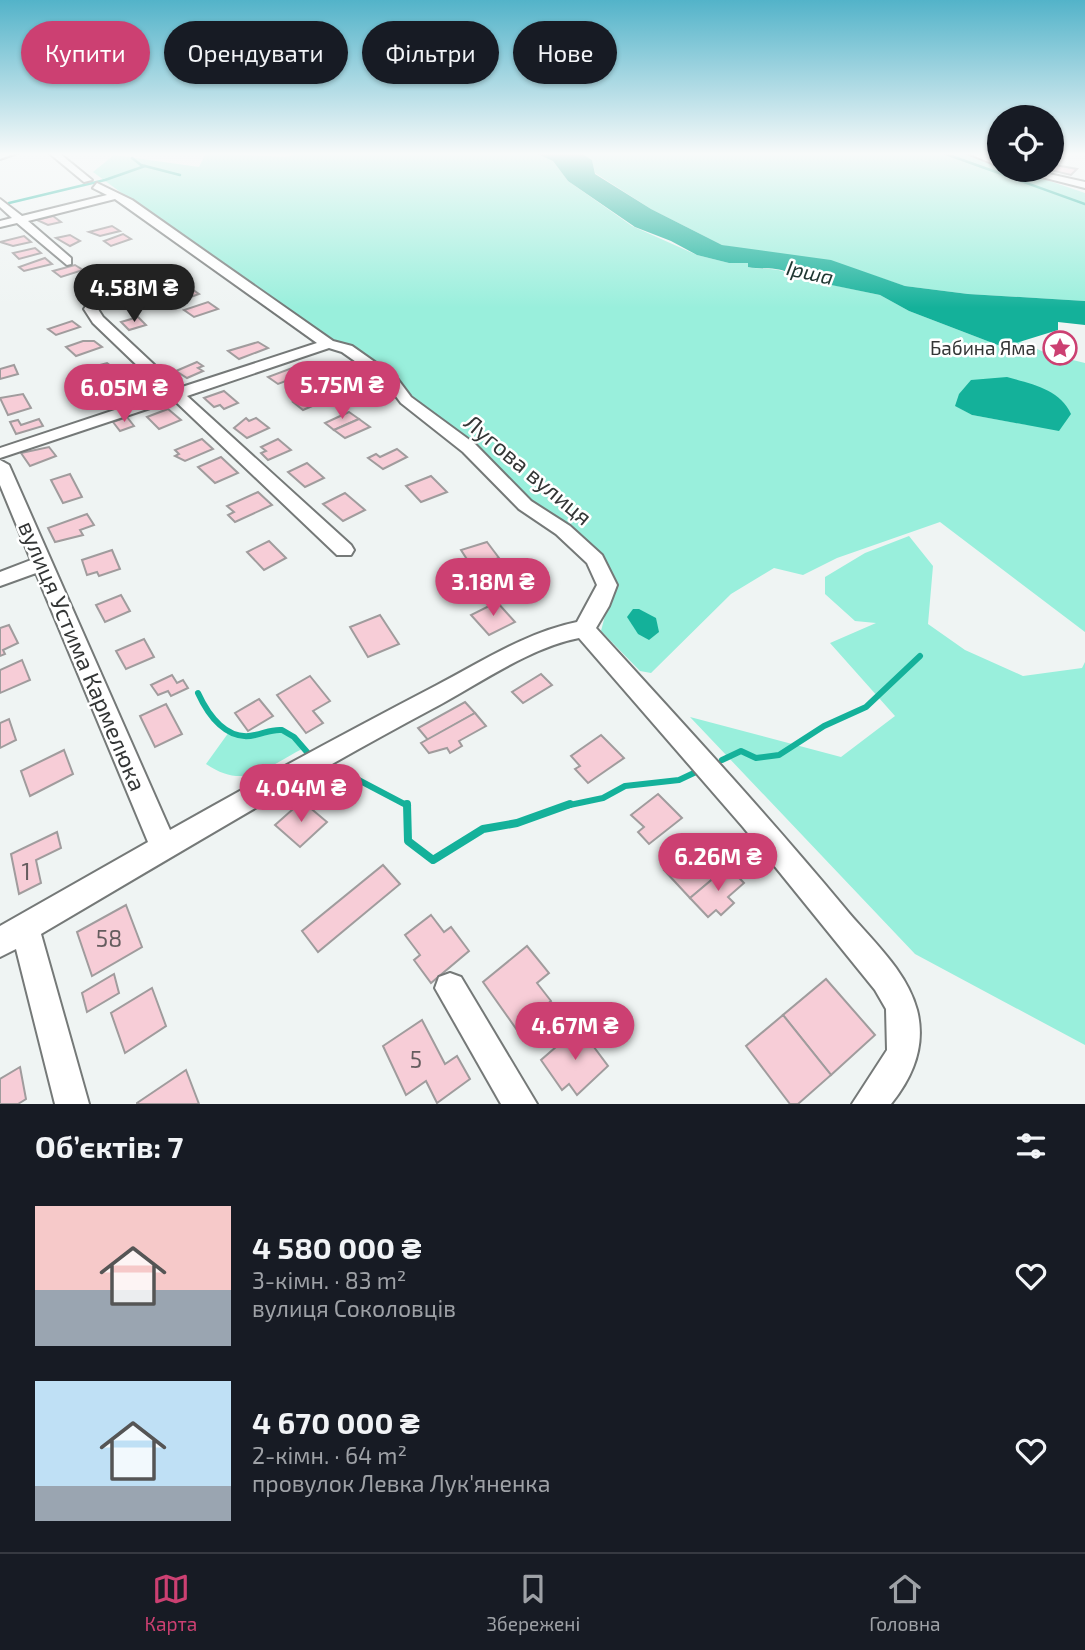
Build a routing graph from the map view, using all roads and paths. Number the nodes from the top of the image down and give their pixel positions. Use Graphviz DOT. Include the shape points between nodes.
graph roads {
  1 [pos="3,205"];
  2 [pos="81,205"];
  3 [pos="132,205"];
  4 [pos="20,219"];
  5 [pos="0,224"];
  6 [pos="67,261"];
  7 [pos="91,309"];
  8 [pos="328,344"];
  9 [pos="175,394"];
  10 [pos="0,453"];
  11 [pos="0,465"];
  12 [pos="4,488"];
  13 [pos="344,550"];
  14 [pos="43,563"];
  15 [pos="0,579"];
  16 [pos="584,629"];
  17 [pos="164,847"];
  18 [pos="12,935"];
  19 [pos="450,988"];
  20 [pos="72,1104"];
  21 [pos="520,1104"];
  22 [pos="869,1104"];
  1 -- 4 [label="street"];
  2 -- 4 [label="street"];
  3 -- 8 [label="street, Лугова вулиця"];
  4 -- 5 [label="street"];
  4 -- 6 [label="street"];
  7 -- 9 [label="street"];
  8 -- 9 [label="street"];
  8 -- 16 [label="street, Лугова вулиця" via="347,349 391,380 406,400 469,448 525,505 563,530 595,560 607,585"];
  9 -- 10 [label="street"];
  9 -- 13 [label="street"];
  11 -- 12 [label="street, вулиця Устима Кармелюка"];
  12 -- 14 [label="street, вулиця Устима Кармелюка"];
  14 -- 15 [label="street"];
  14 -- 17 [label="street, вулиця Устима Кармелюка"];
  16 -- 17 [label="street" via="558,634 480,673"];
  16 -- 22 [label="street" via="803,878 890,986 901,1008 904,1038 900,1063 895,1076"];
  17 -- 18 [label="street"];
  18 -- 20 [label="street"];
  19 -- 21 [label="street"];
}
